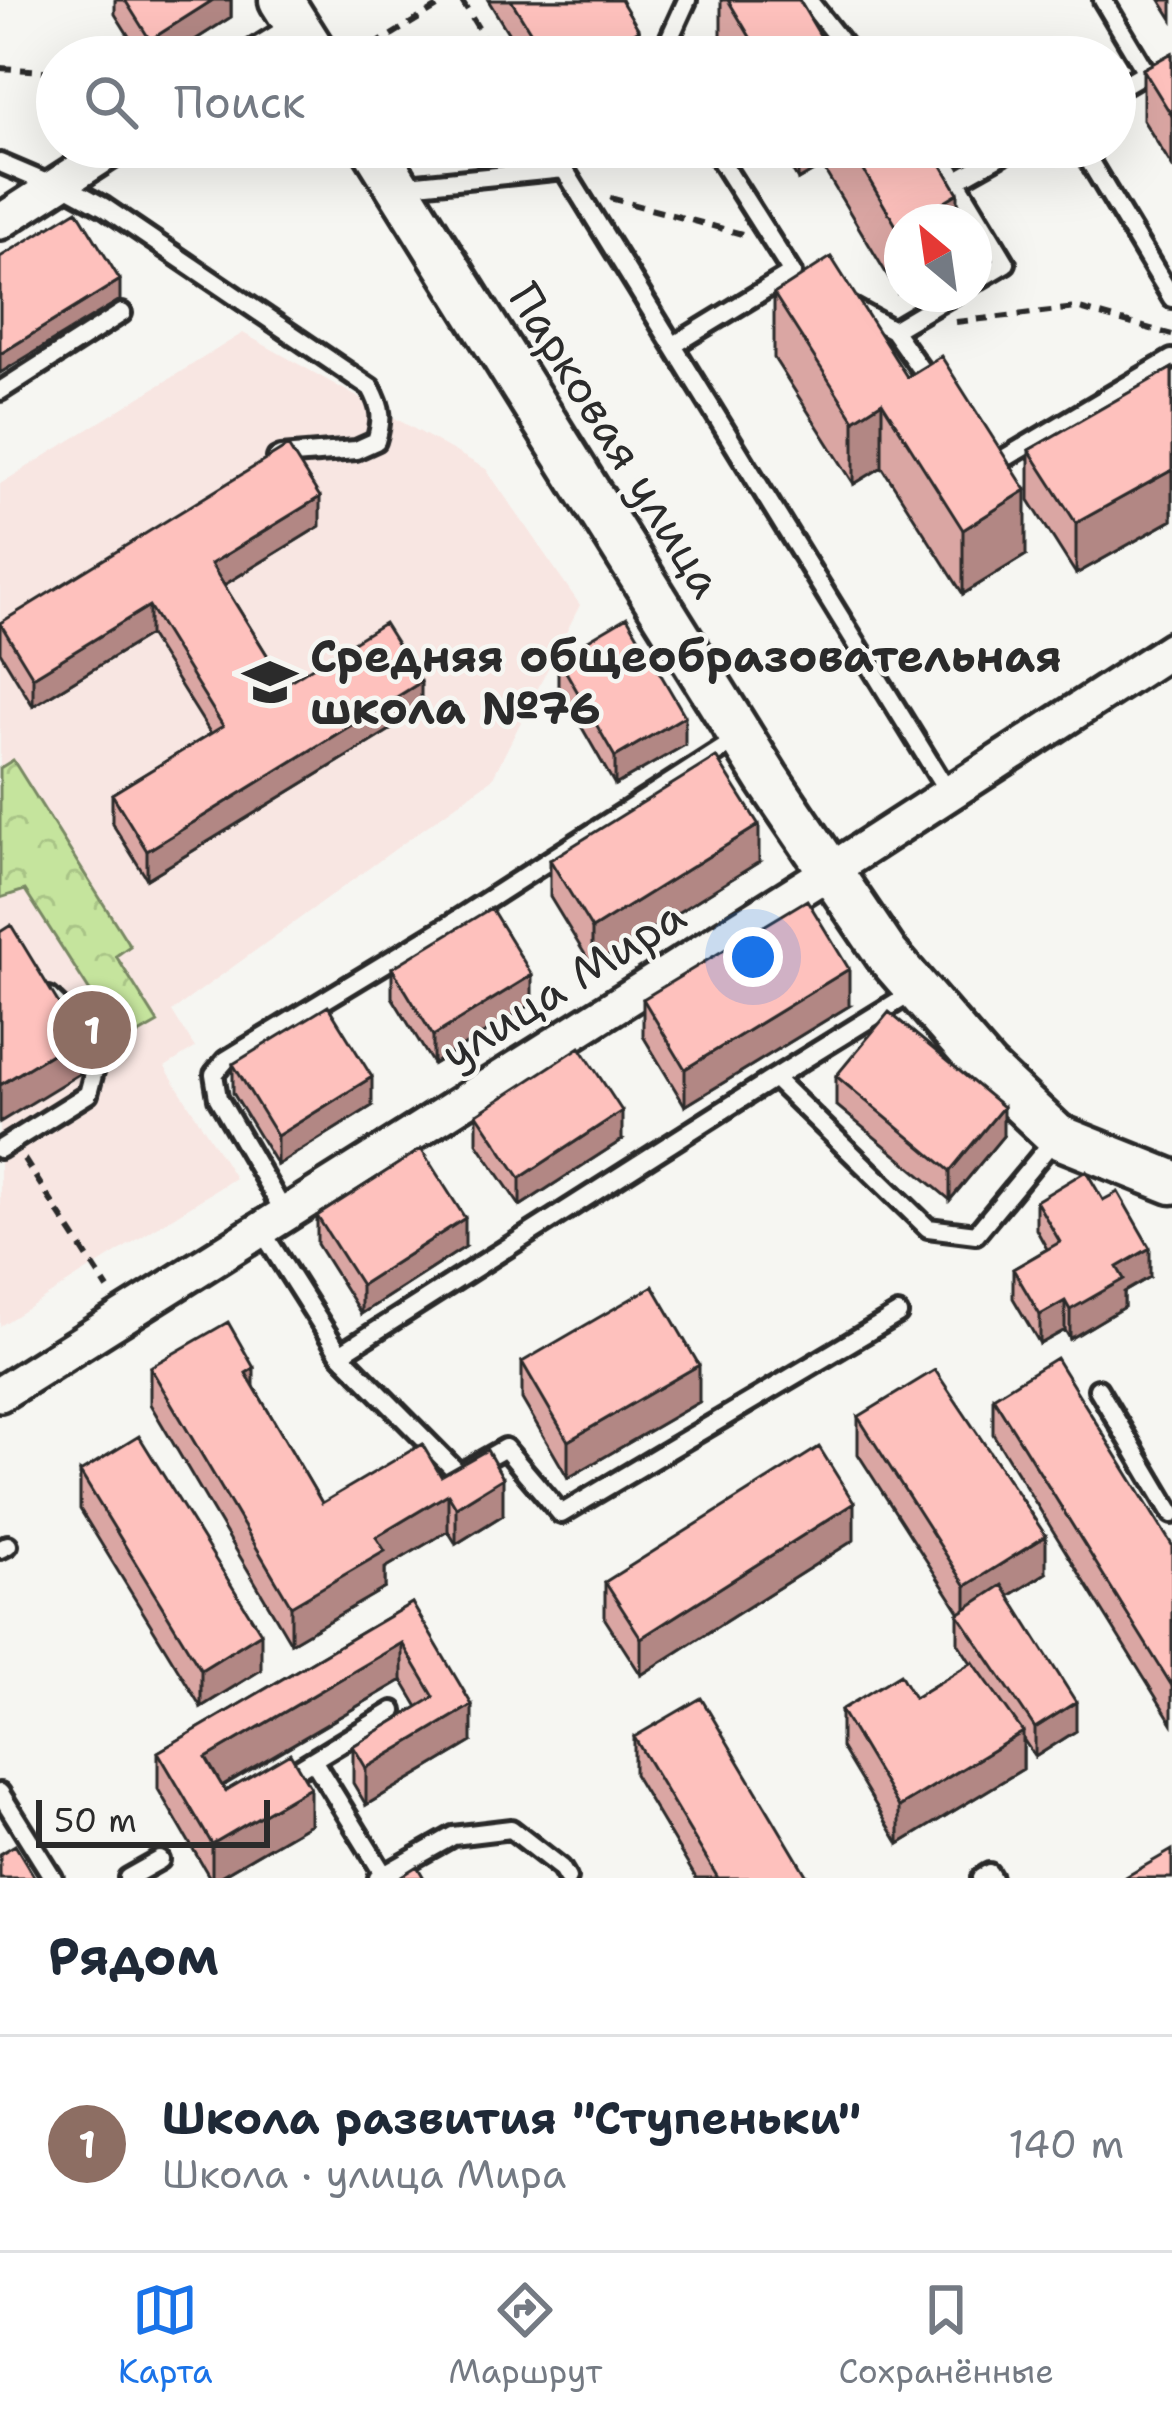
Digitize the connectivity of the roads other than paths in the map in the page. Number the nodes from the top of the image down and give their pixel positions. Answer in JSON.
{"nodes":[{"id":1,"x":687,"y":0,"type":"edge"},
{"id":2,"x":808,"y":0,"type":"edge"},
{"id":3,"x":1103,"y":0,"type":"edge"},
{"id":4,"x":671,"y":36,"type":"edge"},
{"id":5,"x":836,"y":36,"type":"edge"},
{"id":6,"x":1124,"y":36,"type":"edge"},
{"id":7,"x":1136,"y":55,"type":"edge"},
{"id":8,"x":1136,"y":78,"type":"edge"},
{"id":9,"x":0,"y":163,"type":"edge"},
{"id":10,"x":83,"y":168,"type":"edge"},
{"id":11,"x":386,"y":168,"type":"edge"},
{"id":12,"x":725,"y":168,"type":"edge"},
{"id":13,"x":949,"y":168,"type":"edge"},
{"id":14,"x":980,"y":168,"type":"edge"},
{"id":15,"x":1094,"y":168,"type":"edge"},
{"id":16,"x":957,"y":181,"type":"junction"},
{"id":17,"x":57,"y":185,"type":"junction"},
{"id":18,"x":398,"y":187,"type":"junction"},
{"id":19,"x":971,"y":204,"type":"edge"},
{"id":20,"x":0,"y":222,"type":"edge"},
{"id":21,"x":992,"y":240,"type":"edge"},
{"id":22,"x":992,"y":271,"type":"edge"},
{"id":23,"x":792,"y":273,"type":"junction"},
{"id":24,"x":812,"y":285,"type":"edge"},
{"id":25,"x":832,"y":296,"type":"edge"},
{"id":26,"x":1172,"y":298,"type":"edge"},
{"id":27,"x":923,"y":312,"type":"edge"},
{"id":28,"x":122,"y":313,"type":"dead end"},
{"id":29,"x":892,"y":330,"type":"junction"},
{"id":30,"x":674,"y":345,"type":"junction"},
{"id":31,"x":1172,"y":359,"type":"edge"},
{"id":32,"x":0,"y":391,"type":"edge"},
{"id":33,"x":941,"y":398,"type":"edge"},
{"id":34,"x":978,"y":450,"type":"edge"},
{"id":35,"x":261,"y":468,"type":"edge"},
{"id":36,"x":1172,"y":649,"type":"edge"},
{"id":37,"x":741,"y":736,"type":"junction"},
{"id":38,"x":947,"y":792,"type":"junction"},
{"id":39,"x":828,"y":872,"type":"junction"},
{"id":40,"x":40,"y":983,"type":"edge"},
{"id":41,"x":916,"y":990,"type":"junction"},
{"id":42,"x":774,"y":1078,"type":"junction"},
{"id":43,"x":1057,"y":1136,"type":"junction"},
{"id":44,"x":6,"y":1145,"type":"edge"},
{"id":45,"x":1172,"y":1182,"type":"edge"},
{"id":46,"x":272,"y":1220,"type":"junction"},
{"id":47,"x":898,"y":1314,"type":"dead end"},
{"id":48,"x":340,"y":1354,"type":"junction"},
{"id":49,"x":1098,"y":1389,"type":"dead end"},
{"id":50,"x":0,"y":1394,"type":"edge"},
{"id":51,"x":1172,"y":1514,"type":"edge"},
{"id":52,"x":393,"y":1711,"type":"dead end"},
{"id":53,"x":313,"y":1760,"type":"junction"},
{"id":54,"x":259,"y":1792,"type":"edge"},
{"id":55,"x":0,"y":1793,"type":"edge"},
{"id":56,"x":160,"y":1860,"type":"dead end"},
{"id":57,"x":381,"y":1876,"type":"edge"},
{"id":58,"x":53,"y":1878,"type":"edge"},
{"id":59,"x":128,"y":1878,"type":"edge"},
{"id":60,"x":567,"y":1878,"type":"edge"},
{"id":61,"x":981,"y":1878,"type":"edge"},
{"id":62,"x":992,"y":1878,"type":"edge"}],
"edges":[{"from":1,"to":4,"type":"lane"},
{"from":2,"to":5,"type":"lane"},
{"from":3,"to":6,"type":"lane"},
{"from":7,"to":8,"type":"lane"},
{"from":9,"to":17,"type":"lane"},
{"from":10,"to":17,"type":"street"},
{"from":11,"to":18,"type":"street","name":"Парковая улица"},
{"from":12,"to":23,"type":"lane"},
{"from":13,"to":16,"type":"lane"},
{"from":14,"to":16,"type":"lane"},
{"from":15,"to":26,"type":"lane"},
{"from":16,"to":19,"type":"lane"},
{"from":17,"to":20,"type":"street"},
{"from":17,"to":35,"type":"lane"},
{"from":18,"to":30,"type":"lane"},
{"from":18,"to":37,"type":"street","name":"Парковая улица"},
{"from":21,"to":22,"type":"lane"},
{"from":23,"to":24,"type":"lane"},
{"from":23,"to":30,"type":"lane"},
{"from":25,"to":29,"type":"lane"},
{"from":27,"to":29,"type":"lane"},
{"from":28,"to":32,"type":"lane"},
{"from":29,"to":33,"type":"lane"},
{"from":30,"to":38,"type":"lane"},
{"from":31,"to":34,"type":"lane"},
{"from":36,"to":38,"type":"street","name":"улица Мира"},
{"from":37,"to":39,"type":"street","name":"Парковая улица"},
{"from":37,"to":46,"type":"lane"},
{"from":38,"to":39,"type":"street","name":"улица Мира"},
{"from":39,"to":41,"type":"street","name":"Парковая улица"},
{"from":39,"to":46,"type":"street","name":"улица Мира"},
{"from":40,"to":44,"type":"lane"},
{"from":41,"to":42,"type":"lane"},
{"from":41,"to":43,"type":"street","name":"Парковая улица"},
{"from":42,"to":43,"type":"lane"},
{"from":42,"to":48,"type":"lane"},
{"from":43,"to":45,"type":"street","name":"Парковая улица"},
{"from":46,"to":48,"type":"lane"},
{"from":46,"to":50,"type":"street","name":"улица Мира"},
{"from":47,"to":48,"type":"lane"},
{"from":49,"to":51,"type":"lane"},
{"from":52,"to":53,"type":"lane"},
{"from":53,"to":54,"type":"lane"},
{"from":53,"to":57,"type":"lane"},
{"from":55,"to":58,"type":"lane"},
{"from":56,"to":59,"type":"lane"},
{"from":57,"to":60,"type":"lane"},
{"from":61,"to":62,"type":"lane"}]}
